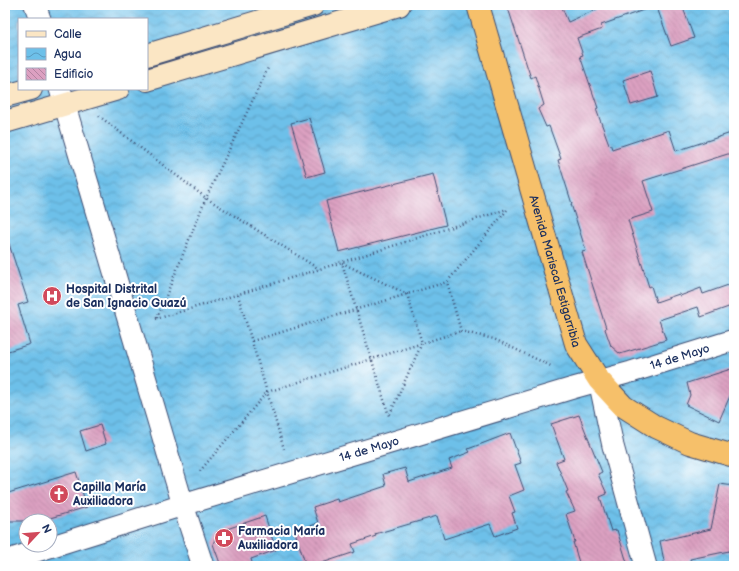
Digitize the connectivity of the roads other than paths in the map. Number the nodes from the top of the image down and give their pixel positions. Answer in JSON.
{"nodes":[{"id":1,"x":35,"y":5,"type":"edge"},
{"id":2,"x":313,"y":5,"type":"edge"},
{"id":3,"x":399,"y":5,"type":"edge"},
{"id":4,"x":478,"y":5,"type":"edge"},
{"id":5,"x":40,"y":18,"type":"edge"},
{"id":6,"x":148,"y":55,"type":"edge"},
{"id":7,"x":148,"y":80,"type":"edge"},
{"id":8,"x":27,"y":90,"type":"edge"},
{"id":9,"x":111,"y":90,"type":"edge"},
{"id":10,"x":5,"y":96,"type":"edge"},
{"id":11,"x":63,"y":97,"type":"edge"},
{"id":12,"x":5,"y":122,"type":"edge"},
{"id":13,"x":734,"y":340,"type":"edge"},
{"id":14,"x":599,"y":380,"type":"junction"},
{"id":15,"x":734,"y":456,"type":"edge"},
{"id":16,"x":183,"y":505,"type":"junction"},
{"id":17,"x":5,"y":561,"type":"edge"},
{"id":18,"x":203,"y":566,"type":"edge"},
{"id":19,"x":646,"y":566,"type":"edge"}],
"edges":[{"from":1,"to":5,"type":"street"},
{"from":2,"to":6,"type":"street"},
{"from":3,"to":7,"type":"street"},
{"from":4,"to":14,"type":"highway","name":"Avenida Mariscal Estigarribia"},
{"from":8,"to":10,"type":"street"},
{"from":9,"to":11,"type":"street"},
{"from":11,"to":12,"type":"street"},
{"from":11,"to":16,"type":"street"},
{"from":13,"to":14,"type":"street","name":"14 de Mayo"},
{"from":14,"to":15,"type":"highway","name":"Avenida Mariscal Estigarribia"},
{"from":14,"to":16,"type":"street","name":"14 de Mayo"},
{"from":14,"to":19,"type":"street"},
{"from":16,"to":17,"type":"street","name":"14 de Mayo"},
{"from":16,"to":18,"type":"street"}]}
